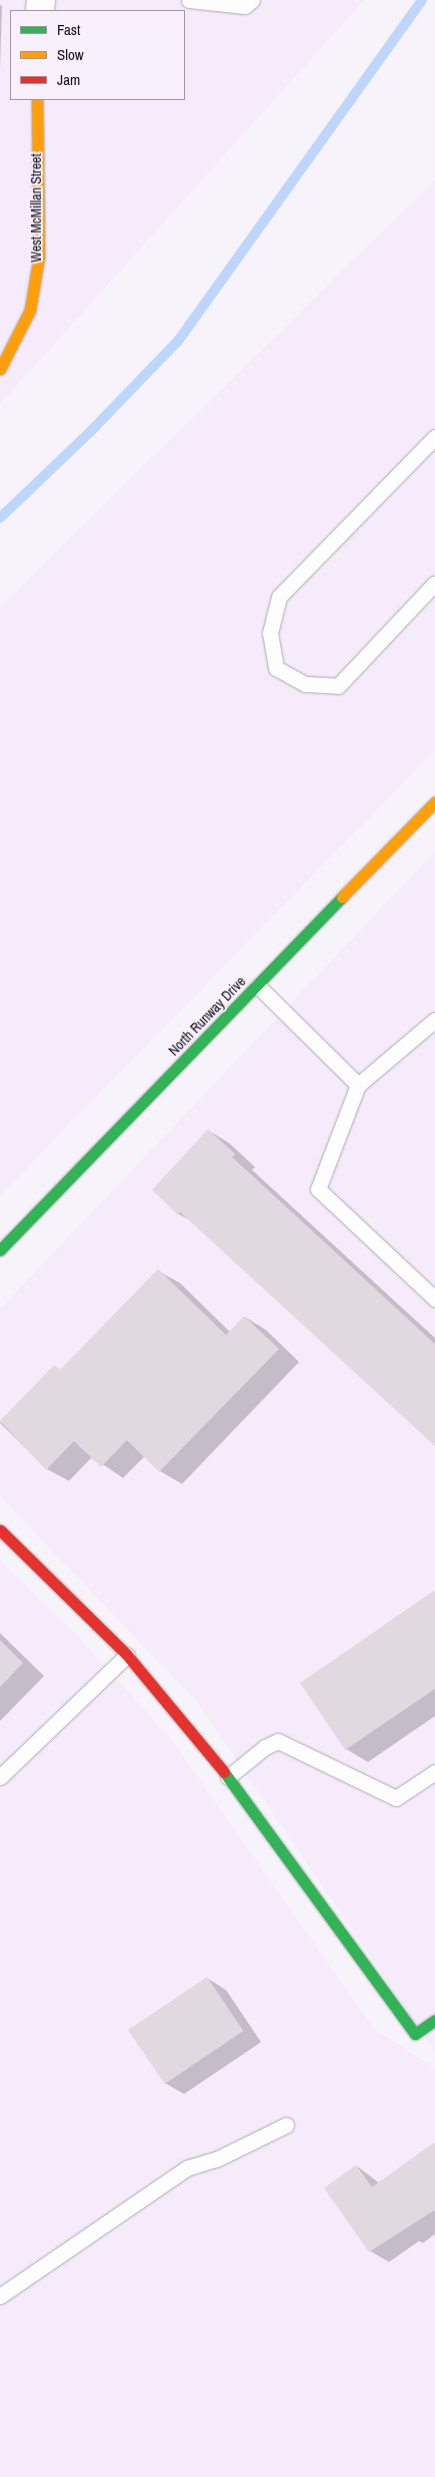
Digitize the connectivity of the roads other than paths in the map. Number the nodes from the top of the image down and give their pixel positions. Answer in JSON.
{"nodes":[{"id":1,"x":189,"y":0,"type":"edge"},
{"id":2,"x":252,"y":0,"type":"edge"},
{"id":3,"x":37,"y":100,"type":"edge"},
{"id":4,"x":0,"y":369,"type":"edge"},
{"id":5,"x":435,"y":437,"type":"edge"},
{"id":6,"x":435,"y":583,"type":"edge"},
{"id":7,"x":435,"y":802,"type":"edge"},
{"id":8,"x":258,"y":986,"type":"junction"},
{"id":9,"x":435,"y":1020,"type":"edge"},
{"id":10,"x":358,"y":1085,"type":"junction"},
{"id":11,"x":0,"y":1250,"type":"edge"},
{"id":12,"x":435,"y":1299,"type":"edge"},
{"id":13,"x":0,"y":1530,"type":"edge"},
{"id":14,"x":127,"y":1655,"type":"junction"},
{"id":15,"x":435,"y":1772,"type":"edge"},
{"id":16,"x":0,"y":1777,"type":"edge"},
{"id":17,"x":228,"y":1778,"type":"junction"},
{"id":18,"x":435,"y":2020,"type":"edge"},
{"id":19,"x":286,"y":2125,"type":"dead end"},
{"id":20,"x":0,"y":2296,"type":"edge"}],
"edges":[{"from":1,"to":2,"type":"lane"},
{"from":3,"to":4,"type":"street","name":"West McMillan Street"},
{"from":5,"to":6,"type":"lane"},
{"from":7,"to":8,"type":"street","name":"North Runway Drive"},
{"from":8,"to":10,"type":"lane"},
{"from":8,"to":11,"type":"street","name":"North Runway Drive"},
{"from":9,"to":10,"type":"lane"},
{"from":10,"to":12,"type":"lane"},
{"from":13,"to":14,"type":"street"},
{"from":14,"to":16,"type":"lane"},
{"from":14,"to":17,"type":"street"},
{"from":15,"to":17,"type":"lane"},
{"from":17,"to":18,"type":"street"},
{"from":19,"to":20,"type":"lane"}]}
